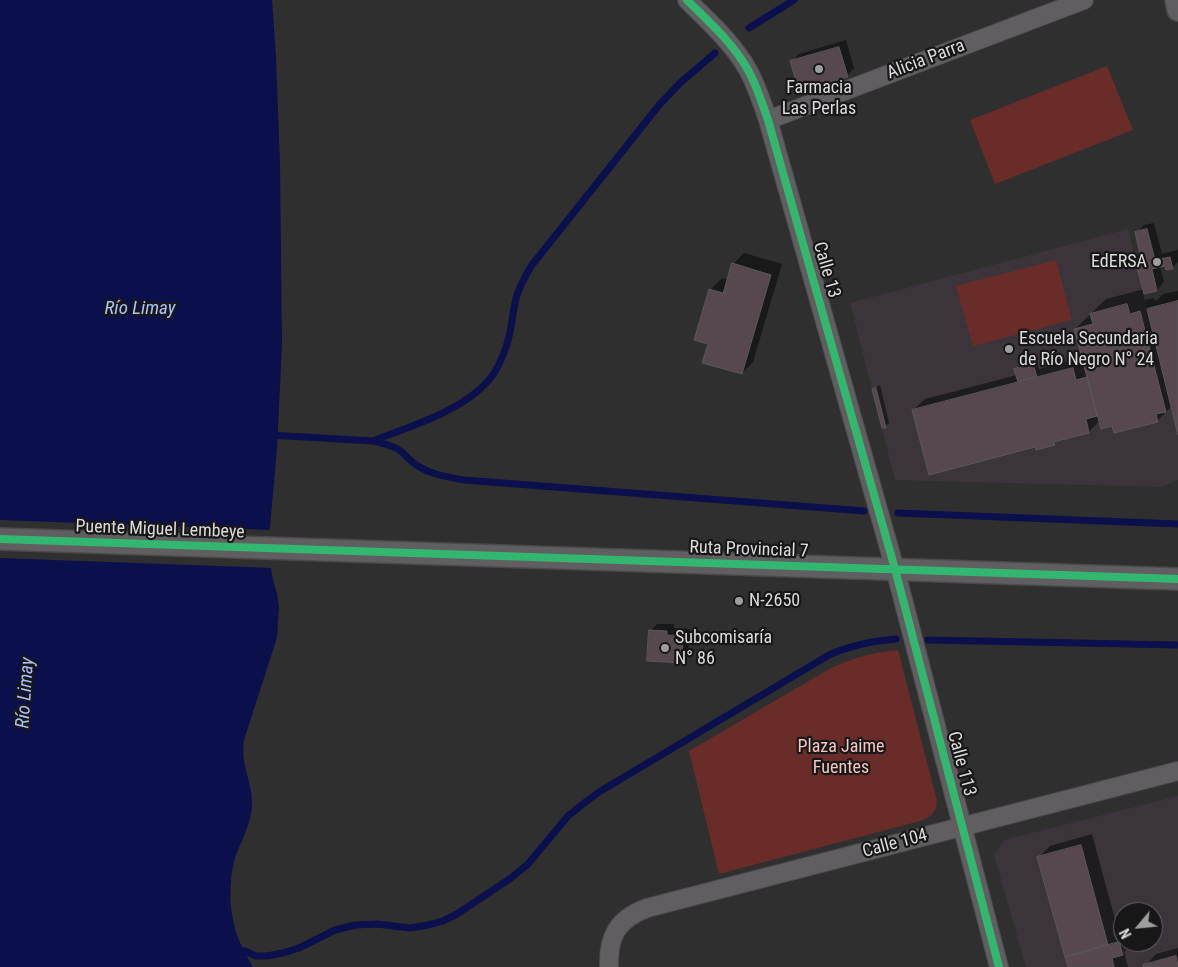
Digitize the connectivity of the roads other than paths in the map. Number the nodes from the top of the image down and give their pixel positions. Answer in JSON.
{"nodes":[{"id":1,"x":687,"y":0,"type":"edge"},
{"id":2,"x":1084,"y":0,"type":"edge"},
{"id":3,"x":1176,"y":0,"type":"edge"},
{"id":4,"x":1178,"y":10,"type":"edge"},
{"id":5,"x":768,"y":120,"type":"junction"},
{"id":6,"x":0,"y":539,"type":"edge"},
{"id":7,"x":318,"y":550,"type":"joint"},
{"id":8,"x":894,"y":569,"type":"junction"},
{"id":9,"x":1178,"y":579,"type":"edge"},
{"id":10,"x":1178,"y":771,"type":"edge"},
{"id":11,"x":962,"y":827,"type":"junction"},
{"id":12,"x":609,"y":967,"type":"edge"},
{"id":13,"x":999,"y":967,"type":"edge"}],
"edges":[{"from":1,"to":5,"type":"street","name":"Calle 13"},
{"from":2,"to":5,"type":"street","name":"Alicia Parra"},
{"from":3,"to":4,"type":"street"},
{"from":5,"to":8,"type":"street","name":"Calle 13"},
{"from":6,"to":7,"type":"street","name":"Puente Miguel Lembeye"},
{"from":7,"to":8,"type":"street","name":"Ruta Provincial 7"},
{"from":8,"to":9,"type":"street","name":"Ruta Provincial 7"},
{"from":8,"to":11,"type":"street","name":"Calle 113"},
{"from":10,"to":11,"type":"street","name":"Calle 104"},
{"from":11,"to":12,"type":"street","name":"Calle 104"},
{"from":11,"to":13,"type":"street","name":"Calle 113"}]}
